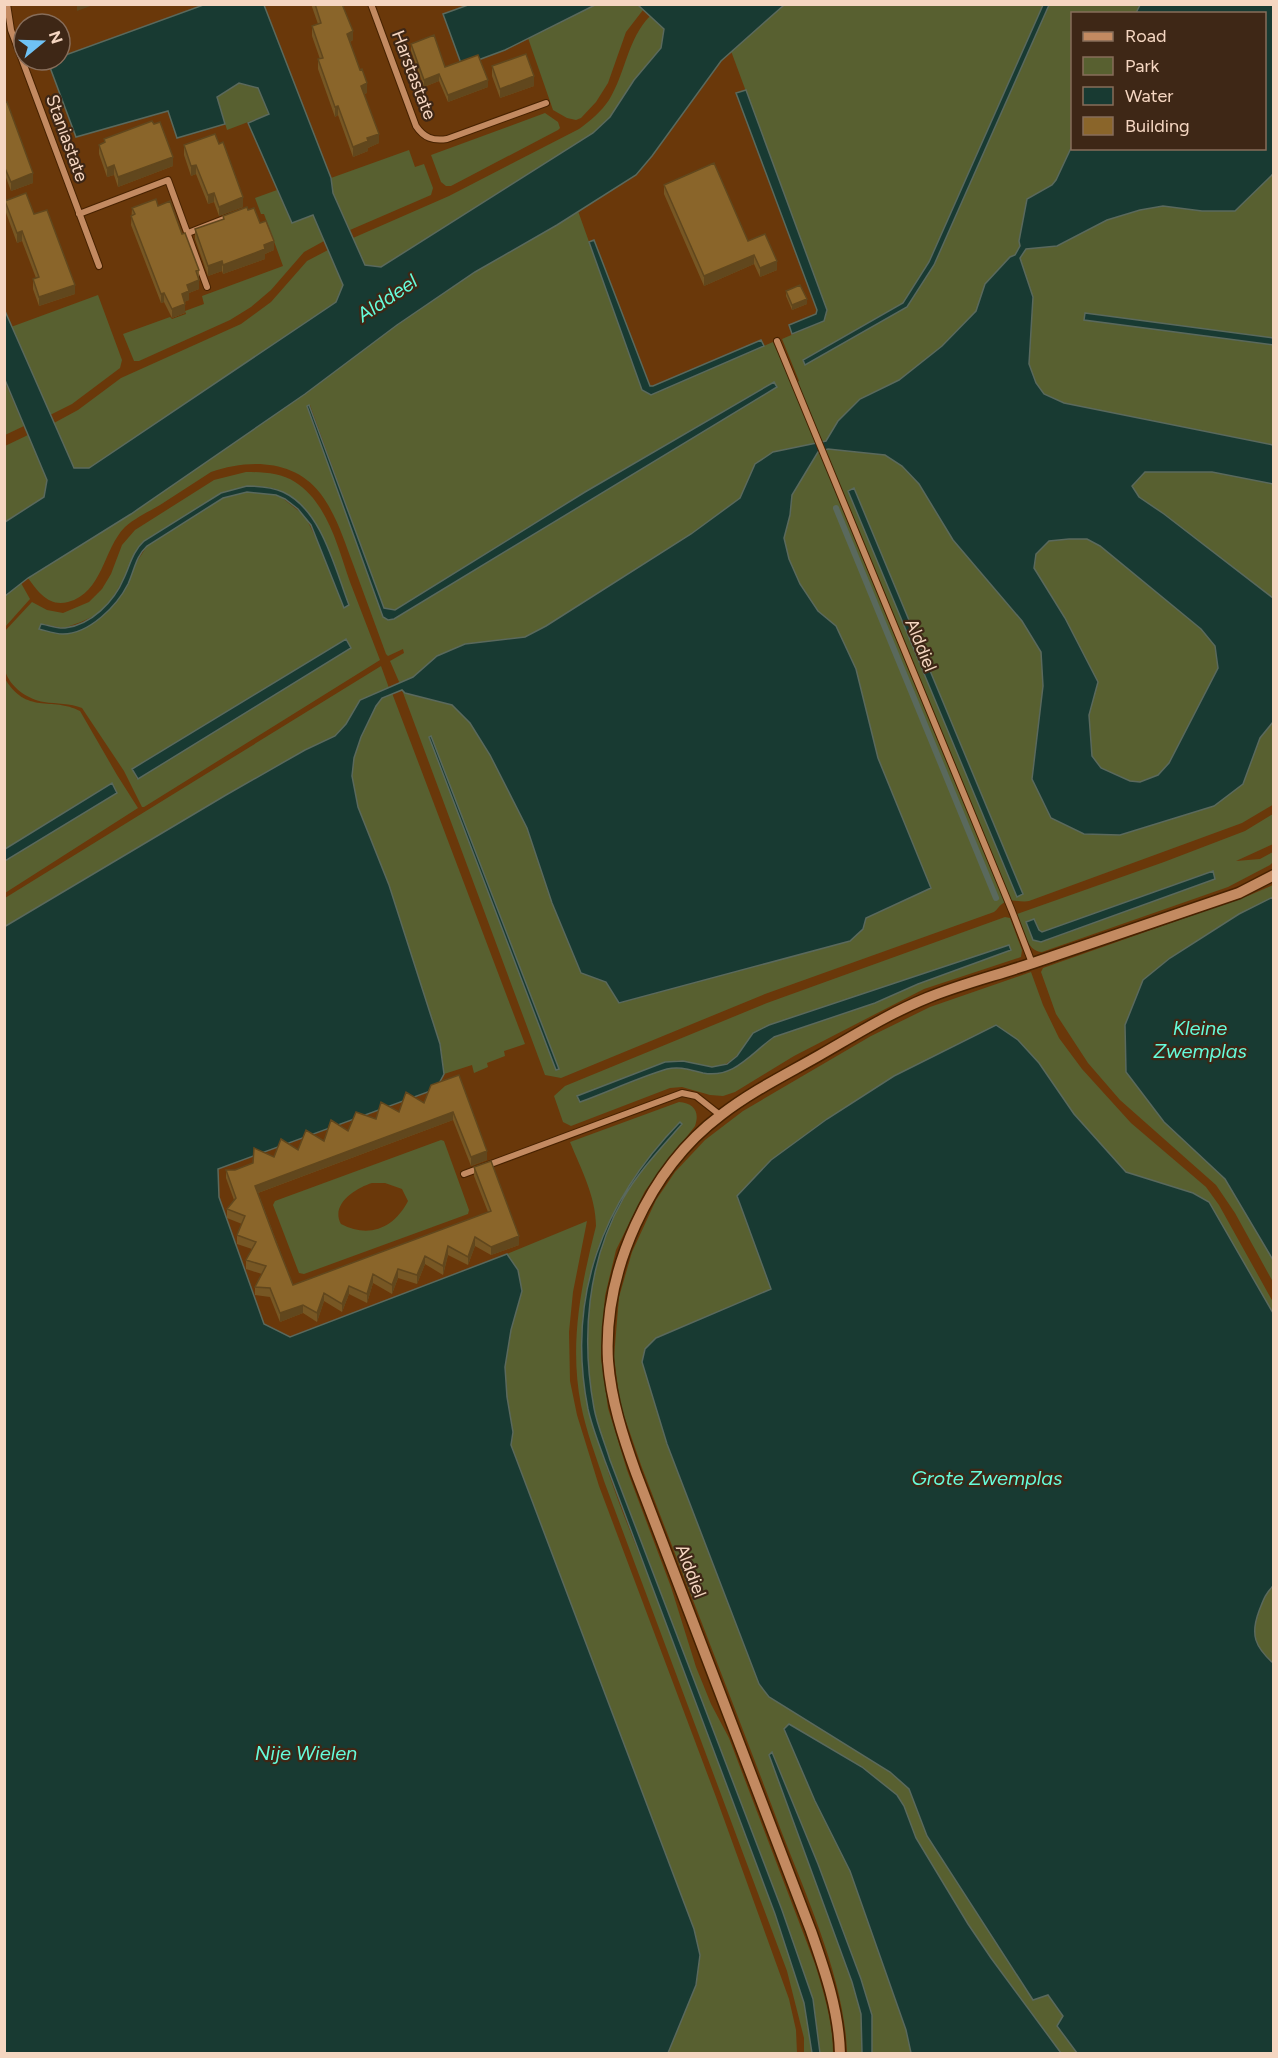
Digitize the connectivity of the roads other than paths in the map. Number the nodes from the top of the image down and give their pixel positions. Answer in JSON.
{"nodes":[{"id":1,"x":7,"y":4,"type":"edge"},
{"id":2,"x":371,"y":4,"type":"edge"},
{"id":3,"x":546,"y":103,"type":"dead end"},
{"id":4,"x":241,"y":213,"type":"edge"},
{"id":5,"x":79,"y":214,"type":"junction"},
{"id":6,"x":188,"y":232,"type":"junction"},
{"id":7,"x":99,"y":266,"type":"dead end"},
{"id":8,"x":207,"y":287,"type":"dead end"},
{"id":9,"x":777,"y":341,"type":"dead end"},
{"id":10,"x":1274,"y":875,"type":"edge"},
{"id":11,"x":1032,"y":963,"type":"junction"},
{"id":12,"x":720,"y":1115,"type":"junction"},
{"id":13,"x":464,"y":1174,"type":"dead end"},
{"id":14,"x":840,"y":2054,"type":"edge"}],
"edges":[{"from":1,"to":5,"type":"street","name":"Staniastate"},
{"from":2,"to":3,"type":"street","name":"Harstastate"},
{"from":4,"to":6,"type":"street"},
{"from":5,"to":6,"type":"street"},
{"from":5,"to":7,"type":"street","name":"Staniastate"},
{"from":6,"to":8,"type":"street"},
{"from":9,"to":11,"type":"street","name":"Alddiel"},
{"from":10,"to":11,"type":"street","name":"Alddiel"},
{"from":11,"to":12,"type":"street","name":"Alddiel"},
{"from":12,"to":13,"type":"street"},
{"from":12,"to":14,"type":"street","name":"Alddiel"}]}
